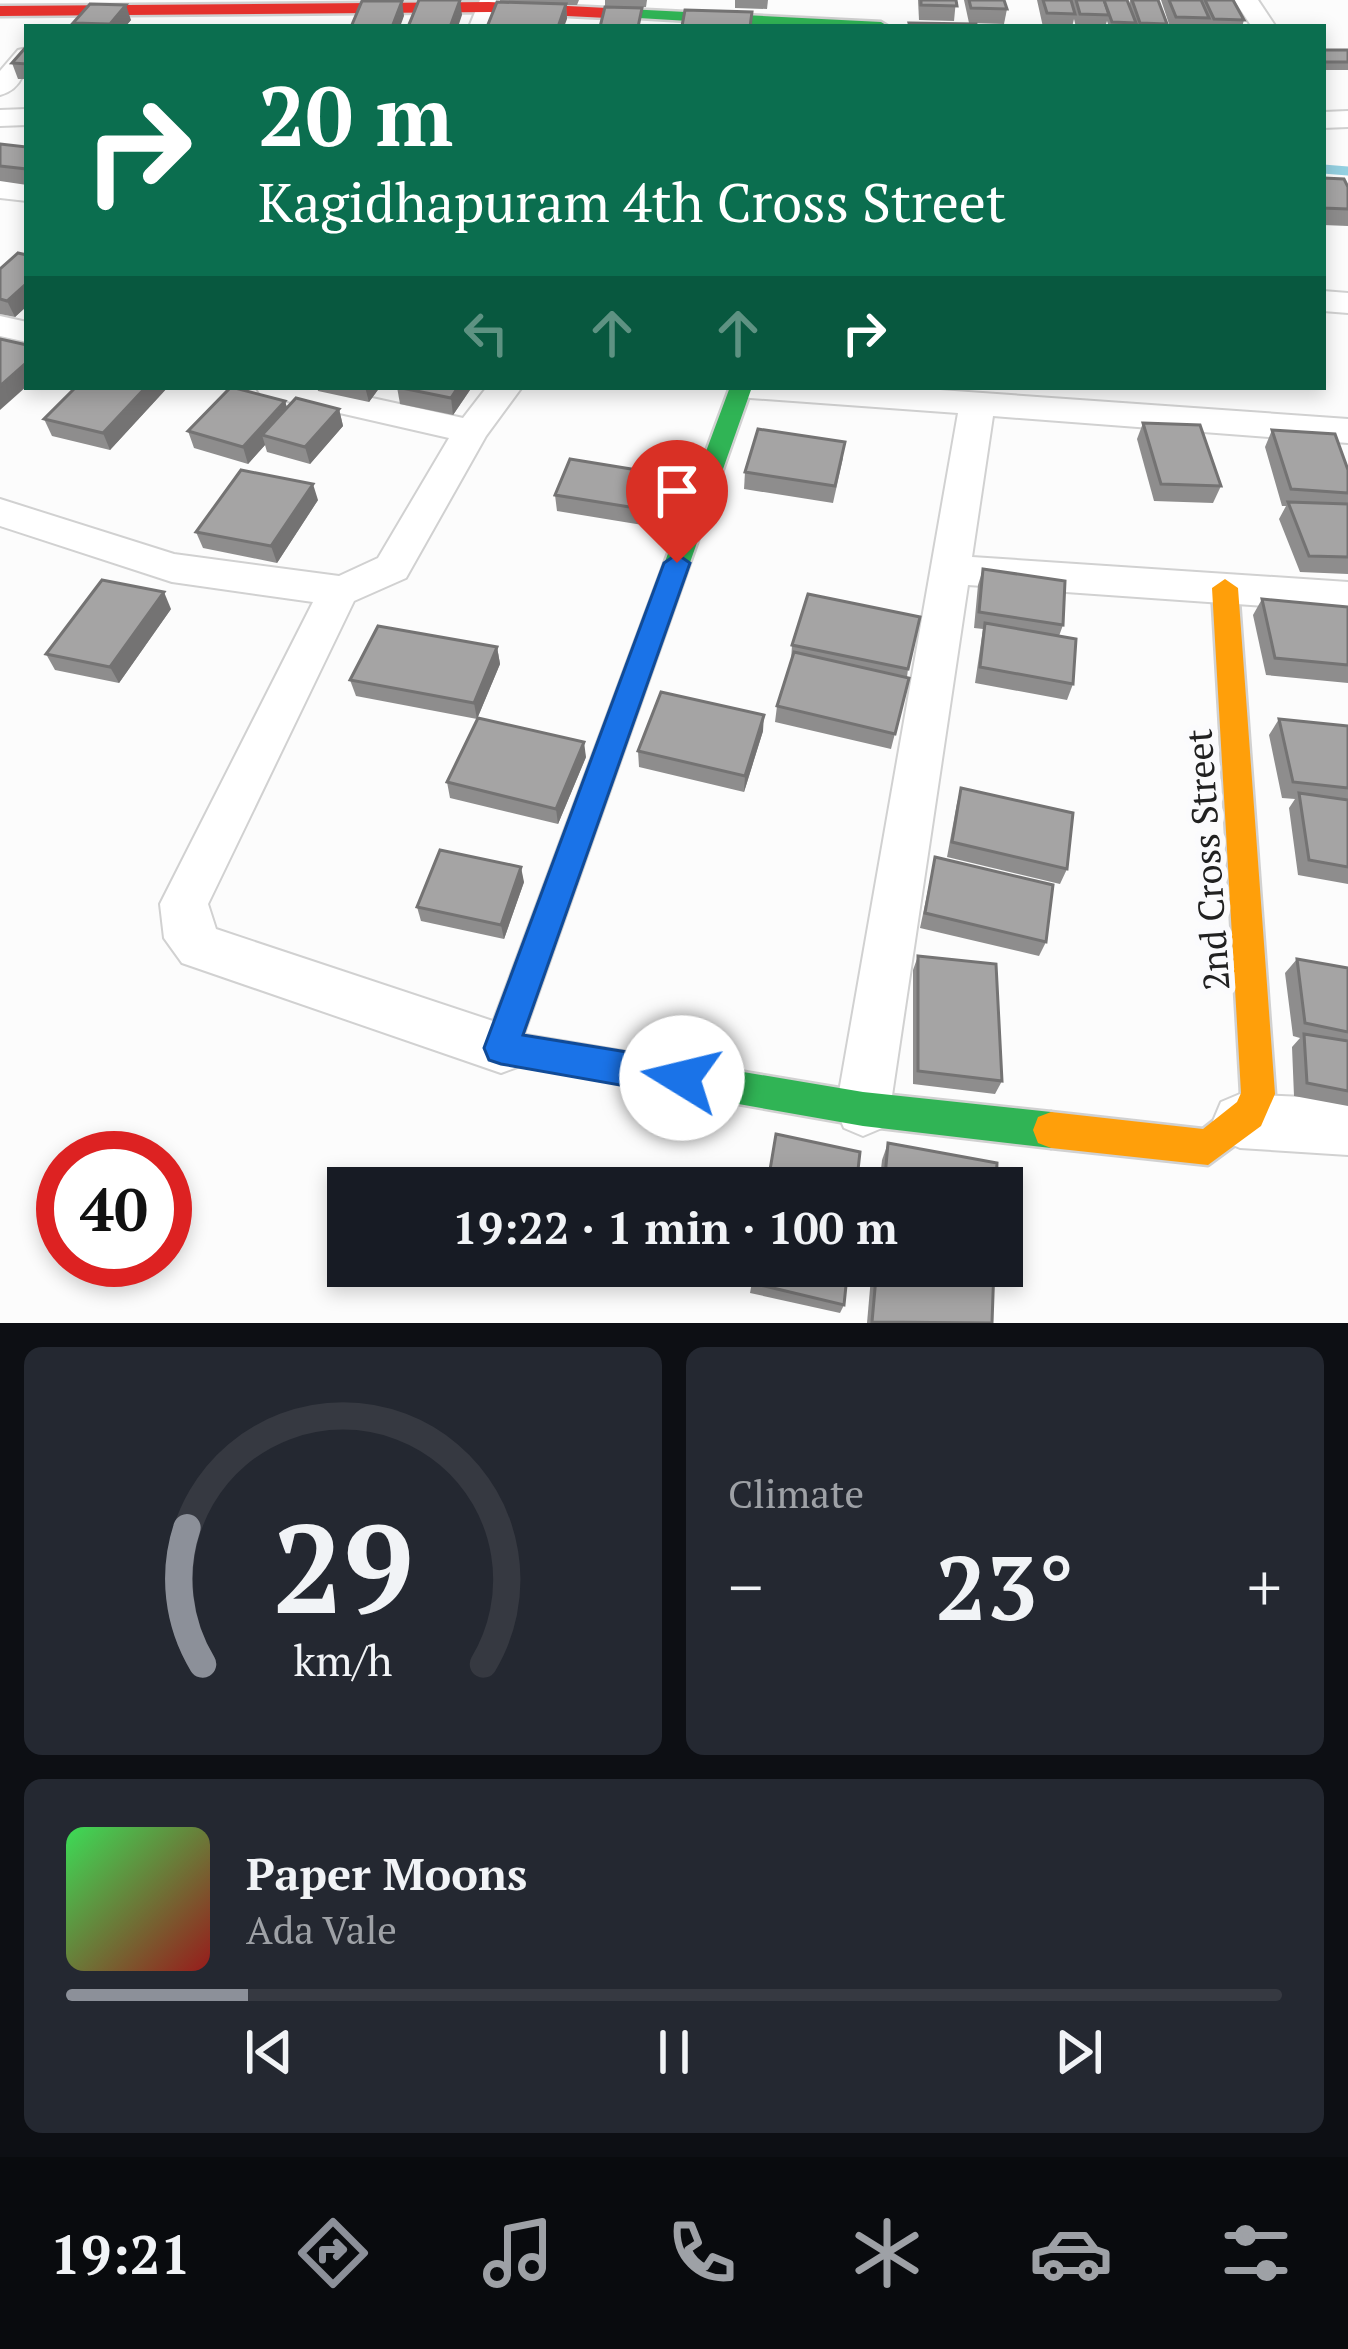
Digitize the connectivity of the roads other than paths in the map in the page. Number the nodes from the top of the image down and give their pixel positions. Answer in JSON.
{"nodes":[{"id":1,"x":0,"y":11,"type":"edge"},
{"id":2,"x":488,"y":11,"type":"edge"},
{"id":3,"x":225,"y":18,"type":"edge"},
{"id":4,"x":57,"y":19,"type":"edge"},
{"id":5,"x":807,"y":24,"type":"edge"},
{"id":6,"x":24,"y":59,"type":"edge"},
{"id":7,"x":0,"y":87,"type":"edge"},
{"id":8,"x":286,"y":390,"type":"edge"},
{"id":9,"x":503,"y":390,"type":"edge"},
{"id":10,"x":745,"y":390,"type":"edge"},
{"id":11,"x":784,"y":390,"type":"edge"},
{"id":12,"x":976,"y":405,"type":"junction"},
{"id":13,"x":471,"y":431,"type":"junction"},
{"id":14,"x":1348,"y":431,"type":"edge"},
{"id":15,"x":0,"y":512,"type":"edge"},
{"id":16,"x":950,"y":570,"type":"junction"},
{"id":17,"x":1226,"y":588,"type":"junction"},
{"id":18,"x":339,"y":591,"type":"junction"},
{"id":19,"x":1348,"y":597,"type":"edge"},
{"id":20,"x":501,"y":1048,"type":"junction"},
{"id":21,"x":863,"y":1109,"type":"junction"},
{"id":22,"x":1240,"y":1121,"type":"junction"},
{"id":23,"x":1348,"y":1127,"type":"edge"}],
"edges":[{"from":1,"to":4,"type":"street"},
{"from":2,"to":3,"type":"street"},
{"from":2,"to":5,"type":"street"},
{"from":3,"to":4,"type":"street"},
{"from":6,"to":7,"type":"street"},
{"from":8,"to":13,"type":"street"},
{"from":9,"to":13,"type":"street"},
{"from":10,"to":20,"type":"street"},
{"from":11,"to":12,"type":"street"},
{"from":12,"to":14,"type":"street"},
{"from":12,"to":16,"type":"street"},
{"from":13,"to":18,"type":"street"},
{"from":15,"to":18,"type":"street"},
{"from":16,"to":17,"type":"street"},
{"from":16,"to":21,"type":"street"},
{"from":17,"to":19,"type":"street"},
{"from":17,"to":22,"type":"street","name":"2nd Cross Street"},
{"from":18,"to":20,"type":"street"},
{"from":20,"to":21,"type":"street"},
{"from":21,"to":22,"type":"street"},
{"from":22,"to":23,"type":"street"}]}
